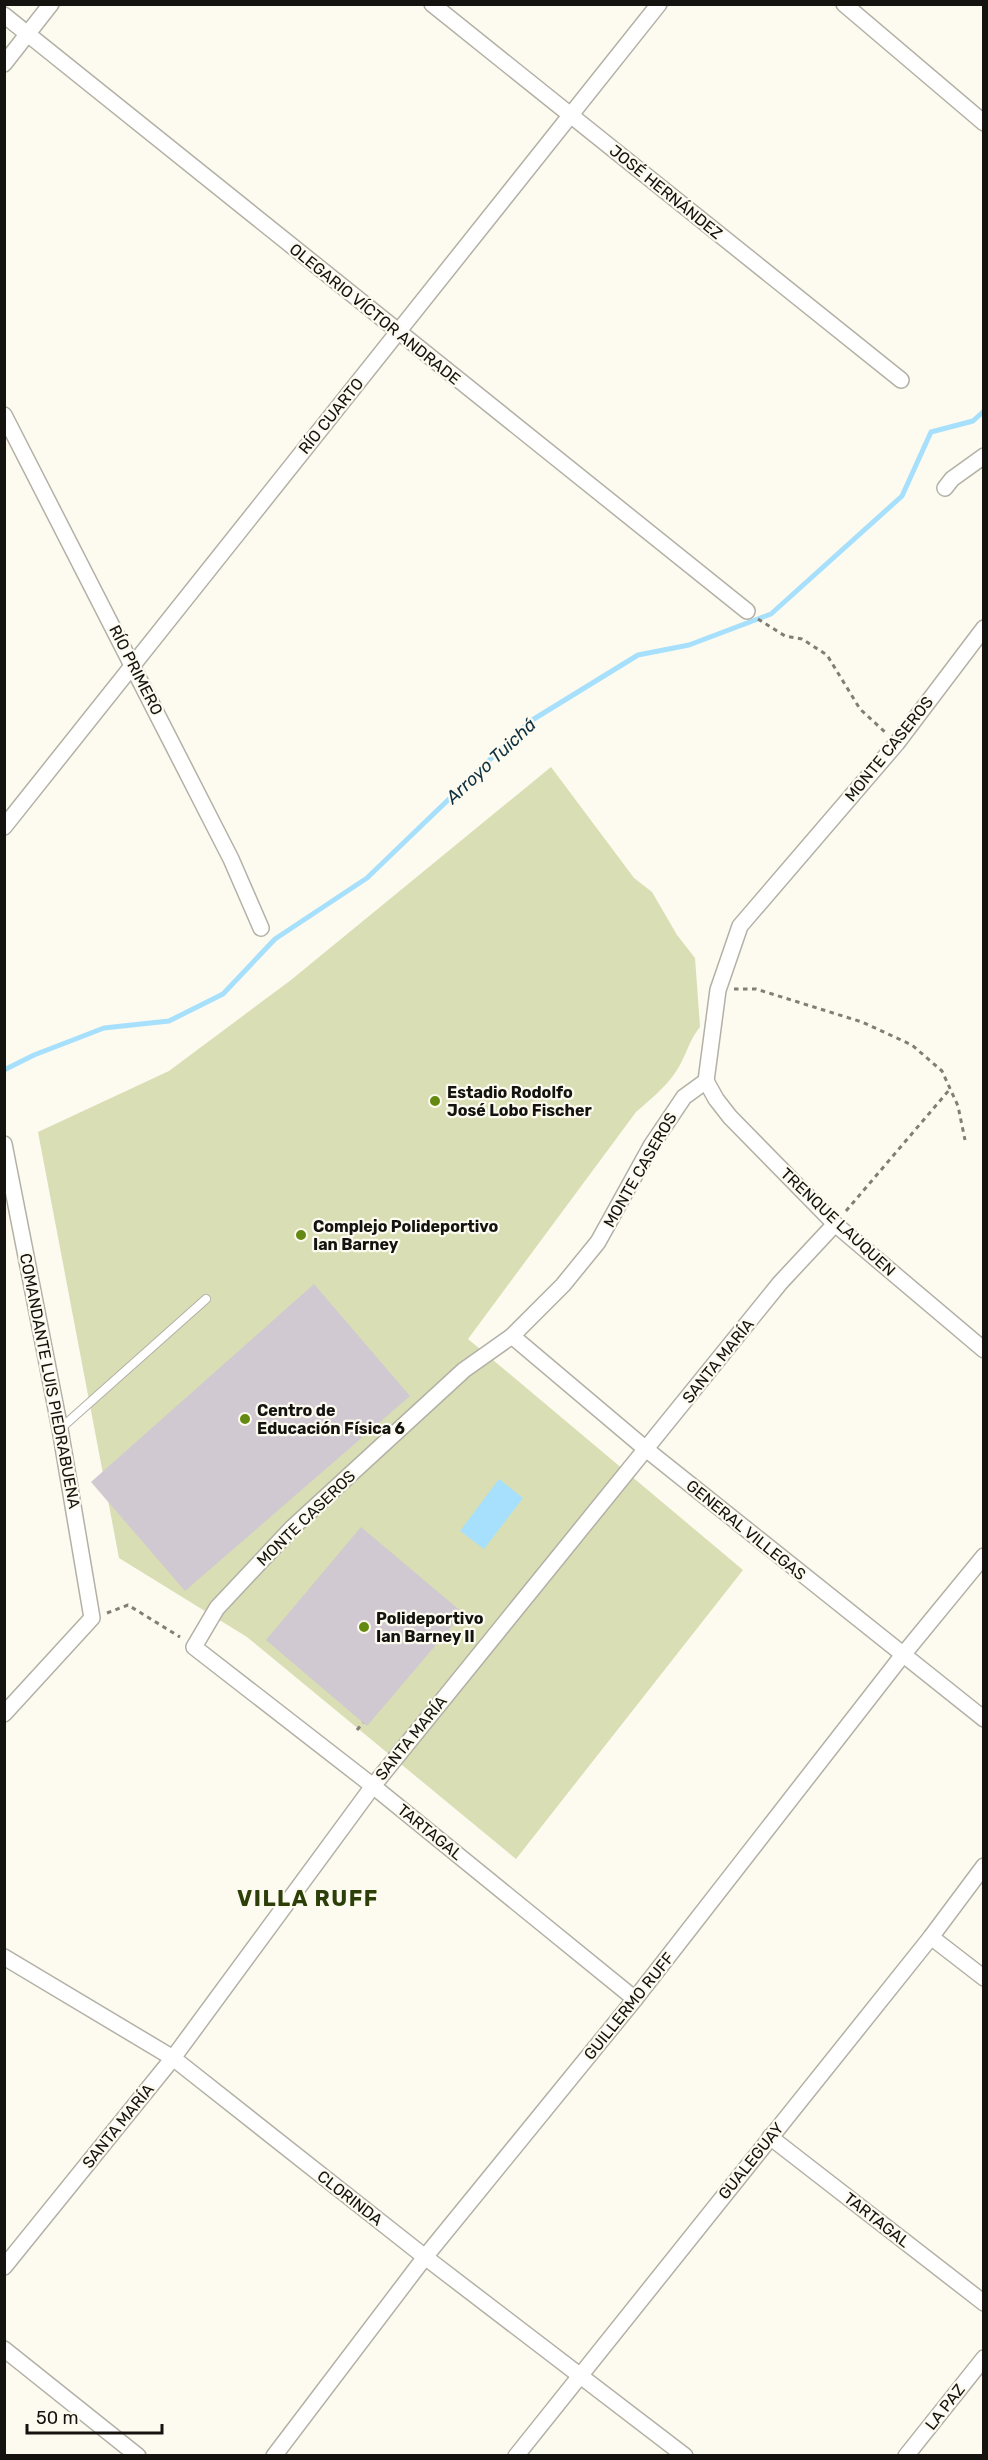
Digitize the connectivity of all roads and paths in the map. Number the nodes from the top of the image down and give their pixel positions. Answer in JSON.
{"nodes":[{"id":1,"x":51,"y":4,"type":"edge"},
{"id":2,"x":432,"y":4,"type":"edge"},
{"id":3,"x":658,"y":4,"type":"edge"},
{"id":4,"x":844,"y":4,"type":"edge"},
{"id":5,"x":4,"y":15,"type":"edge"},
{"id":6,"x":28,"y":34,"type":"junction"},
{"id":7,"x":4,"y":64,"type":"edge"},
{"id":8,"x":570,"y":115,"type":"junction"},
{"id":9,"x":984,"y":123,"type":"edge"},
{"id":10,"x":398,"y":332,"type":"junction"},
{"id":11,"x":901,"y":380,"type":"dead end"},
{"id":12,"x":4,"y":415,"type":"edge"},
{"id":13,"x":984,"y":456,"type":"edge"},
{"id":14,"x":945,"y":488,"type":"dead end"},
{"id":15,"x":747,"y":611,"type":"dead end"},
{"id":16,"x":984,"y":628,"type":"edge"},
{"id":17,"x":773,"y":629,"type":"dead end"},
{"id":18,"x":133,"y":665,"type":"junction"},
{"id":19,"x":897,"y":743,"type":"junction"},
{"id":20,"x":4,"y":827,"type":"edge"},
{"id":21,"x":261,"y":928,"type":"dead end"},
{"id":22,"x":718,"y":990,"type":"junction"},
{"id":23,"x":706,"y":1081,"type":"junction"},
{"id":24,"x":950,"y":1089,"type":"junction"},
{"id":25,"x":965,"y":1140,"type":"dead end"},
{"id":26,"x":4,"y":1144,"type":"edge"},
{"id":27,"x":835,"y":1224,"type":"junction"},
{"id":28,"x":207,"y":1299,"type":"dead end"},
{"id":29,"x":512,"y":1336,"type":"junction"},
{"id":30,"x":984,"y":1350,"type":"edge"},
{"id":31,"x":60,"y":1429,"type":"junction"},
{"id":32,"x":647,"y":1450,"type":"junction"},
{"id":33,"x":984,"y":1556,"type":"edge"},
{"id":34,"x":92,"y":1618,"type":"junction"},
{"id":35,"x":194,"y":1647,"type":"junction"},
{"id":36,"x":902,"y":1656,"type":"junction"},
{"id":37,"x":4,"y":1714,"type":"edge"},
{"id":38,"x":984,"y":1719,"type":"edge"},
{"id":39,"x":363,"y":1723,"type":"dead end"},
{"id":40,"x":357,"y":1730,"type":"dead end"},
{"id":41,"x":373,"y":1786,"type":"junction"},
{"id":42,"x":984,"y":1866,"type":"edge"},
{"id":43,"x":931,"y":1937,"type":"junction"},
{"id":44,"x":4,"y":1957,"type":"edge"},
{"id":45,"x":984,"y":1978,"type":"edge"},
{"id":46,"x":635,"y":1999,"type":"junction"},
{"id":47,"x":173,"y":2058,"type":"junction"},
{"id":48,"x":770,"y":2137,"type":"junction"},
{"id":49,"x":425,"y":2257,"type":"junction"},
{"id":50,"x":4,"y":2267,"type":"edge"},
{"id":51,"x":984,"y":2303,"type":"edge"},
{"id":52,"x":4,"y":2349,"type":"edge"},
{"id":53,"x":984,"y":2358,"type":"edge"},
{"id":54,"x":580,"y":2374,"type":"junction"},
{"id":55,"x":138,"y":2456,"type":"edge"},
{"id":56,"x":274,"y":2456,"type":"edge"},
{"id":57,"x":516,"y":2456,"type":"edge"},
{"id":58,"x":685,"y":2456,"type":"edge"},
{"id":59,"x":906,"y":2456,"type":"edge"}],
"edges":[{"from":1,"to":6,"type":"street"},
{"from":2,"to":8,"type":"street","name":"JOSÉ HERNÁNDEZ"},
{"from":3,"to":8,"type":"street","name":"RÍO CUARTO"},
{"from":4,"to":9,"type":"street"},
{"from":5,"to":6,"type":"street","name":"OLEGARIO VÍCTOR ANDRADE"},
{"from":6,"to":7,"type":"street"},
{"from":6,"to":10,"type":"street","name":"OLEGARIO VÍCTOR ANDRADE"},
{"from":8,"to":10,"type":"street","name":"RÍO CUARTO"},
{"from":8,"to":11,"type":"street","name":"JOSÉ HERNÁNDEZ"},
{"from":10,"to":15,"type":"street","name":"OLEGARIO VÍCTOR ANDRADE"},
{"from":10,"to":18,"type":"street","name":"RÍO CUARTO"},
{"from":12,"to":18,"type":"street","name":"RÍO PRIMERO"},
{"from":13,"to":14,"type":"street"},
{"from":16,"to":19,"type":"street","name":"MONTE CASEROS"},
{"from":17,"to":19,"type":"path"},
{"from":18,"to":20,"type":"street","name":"RÍO CUARTO"},
{"from":18,"to":21,"type":"street","name":"RÍO PRIMERO"},
{"from":19,"to":22,"type":"street","name":"MONTE CASEROS"},
{"from":22,"to":23,"type":"street","name":"MONTE CASEROS"},
{"from":22,"to":24,"type":"path"},
{"from":23,"to":27,"type":"street","name":"TRENQUE LAUQUEN"},
{"from":23,"to":29,"type":"street","name":"MONTE CASEROS"},
{"from":24,"to":25,"type":"path"},
{"from":24,"to":27,"type":"path"},
{"from":26,"to":31,"type":"street","name":"COMANDANTE LUIS PIEDRABUENA"},
{"from":27,"to":30,"type":"street","name":"TRENQUE LAUQUEN"},
{"from":27,"to":32,"type":"street","name":"SANTA MARÍA"},
{"from":28,"to":31,"type":"lane"},
{"from":29,"to":32,"type":"street","name":"GENERAL VILLEGAS"},
{"from":29,"to":35,"type":"street","name":"MONTE CASEROS"},
{"from":31,"to":34,"type":"street","name":"COMANDANTE LUIS PIEDRABUENA"},
{"from":32,"to":36,"type":"street","name":"GENERAL VILLEGAS"},
{"from":32,"to":41,"type":"street","name":"SANTA MARÍA"},
{"from":33,"to":36,"type":"street","name":"GUILLERMO RUFF"},
{"from":34,"to":35,"type":"path"},
{"from":34,"to":37,"type":"street"},
{"from":35,"to":41,"type":"street","name":"TARTAGAL"},
{"from":36,"to":38,"type":"street","name":"GENERAL VILLEGAS"},
{"from":36,"to":46,"type":"street","name":"GUILLERMO RUFF"},
{"from":39,"to":40,"type":"path"},
{"from":41,"to":46,"type":"street","name":"TARTAGAL"},
{"from":41,"to":47,"type":"street","name":"SANTA MARÍA"},
{"from":42,"to":43,"type":"street","name":"GUALEGUAY"},
{"from":43,"to":45,"type":"street"},
{"from":43,"to":48,"type":"street","name":"GUALEGUAY"},
{"from":44,"to":47,"type":"street","name":"CLORINDA"},
{"from":46,"to":49,"type":"street","name":"GUILLERMO RUFF"},
{"from":47,"to":49,"type":"street","name":"CLORINDA"},
{"from":47,"to":50,"type":"street","name":"SANTA MARÍA"},
{"from":48,"to":51,"type":"street","name":"TARTAGAL"},
{"from":48,"to":54,"type":"street","name":"GUALEGUAY"},
{"from":49,"to":54,"type":"street","name":"CLORINDA"},
{"from":49,"to":56,"type":"street","name":"GUILLERMO RUFF"},
{"from":52,"to":55,"type":"street"},
{"from":53,"to":59,"type":"street","name":"LA PAZ"},
{"from":54,"to":57,"type":"street","name":"GUALEGUAY"},
{"from":54,"to":58,"type":"street","name":"CLORINDA"}]}
